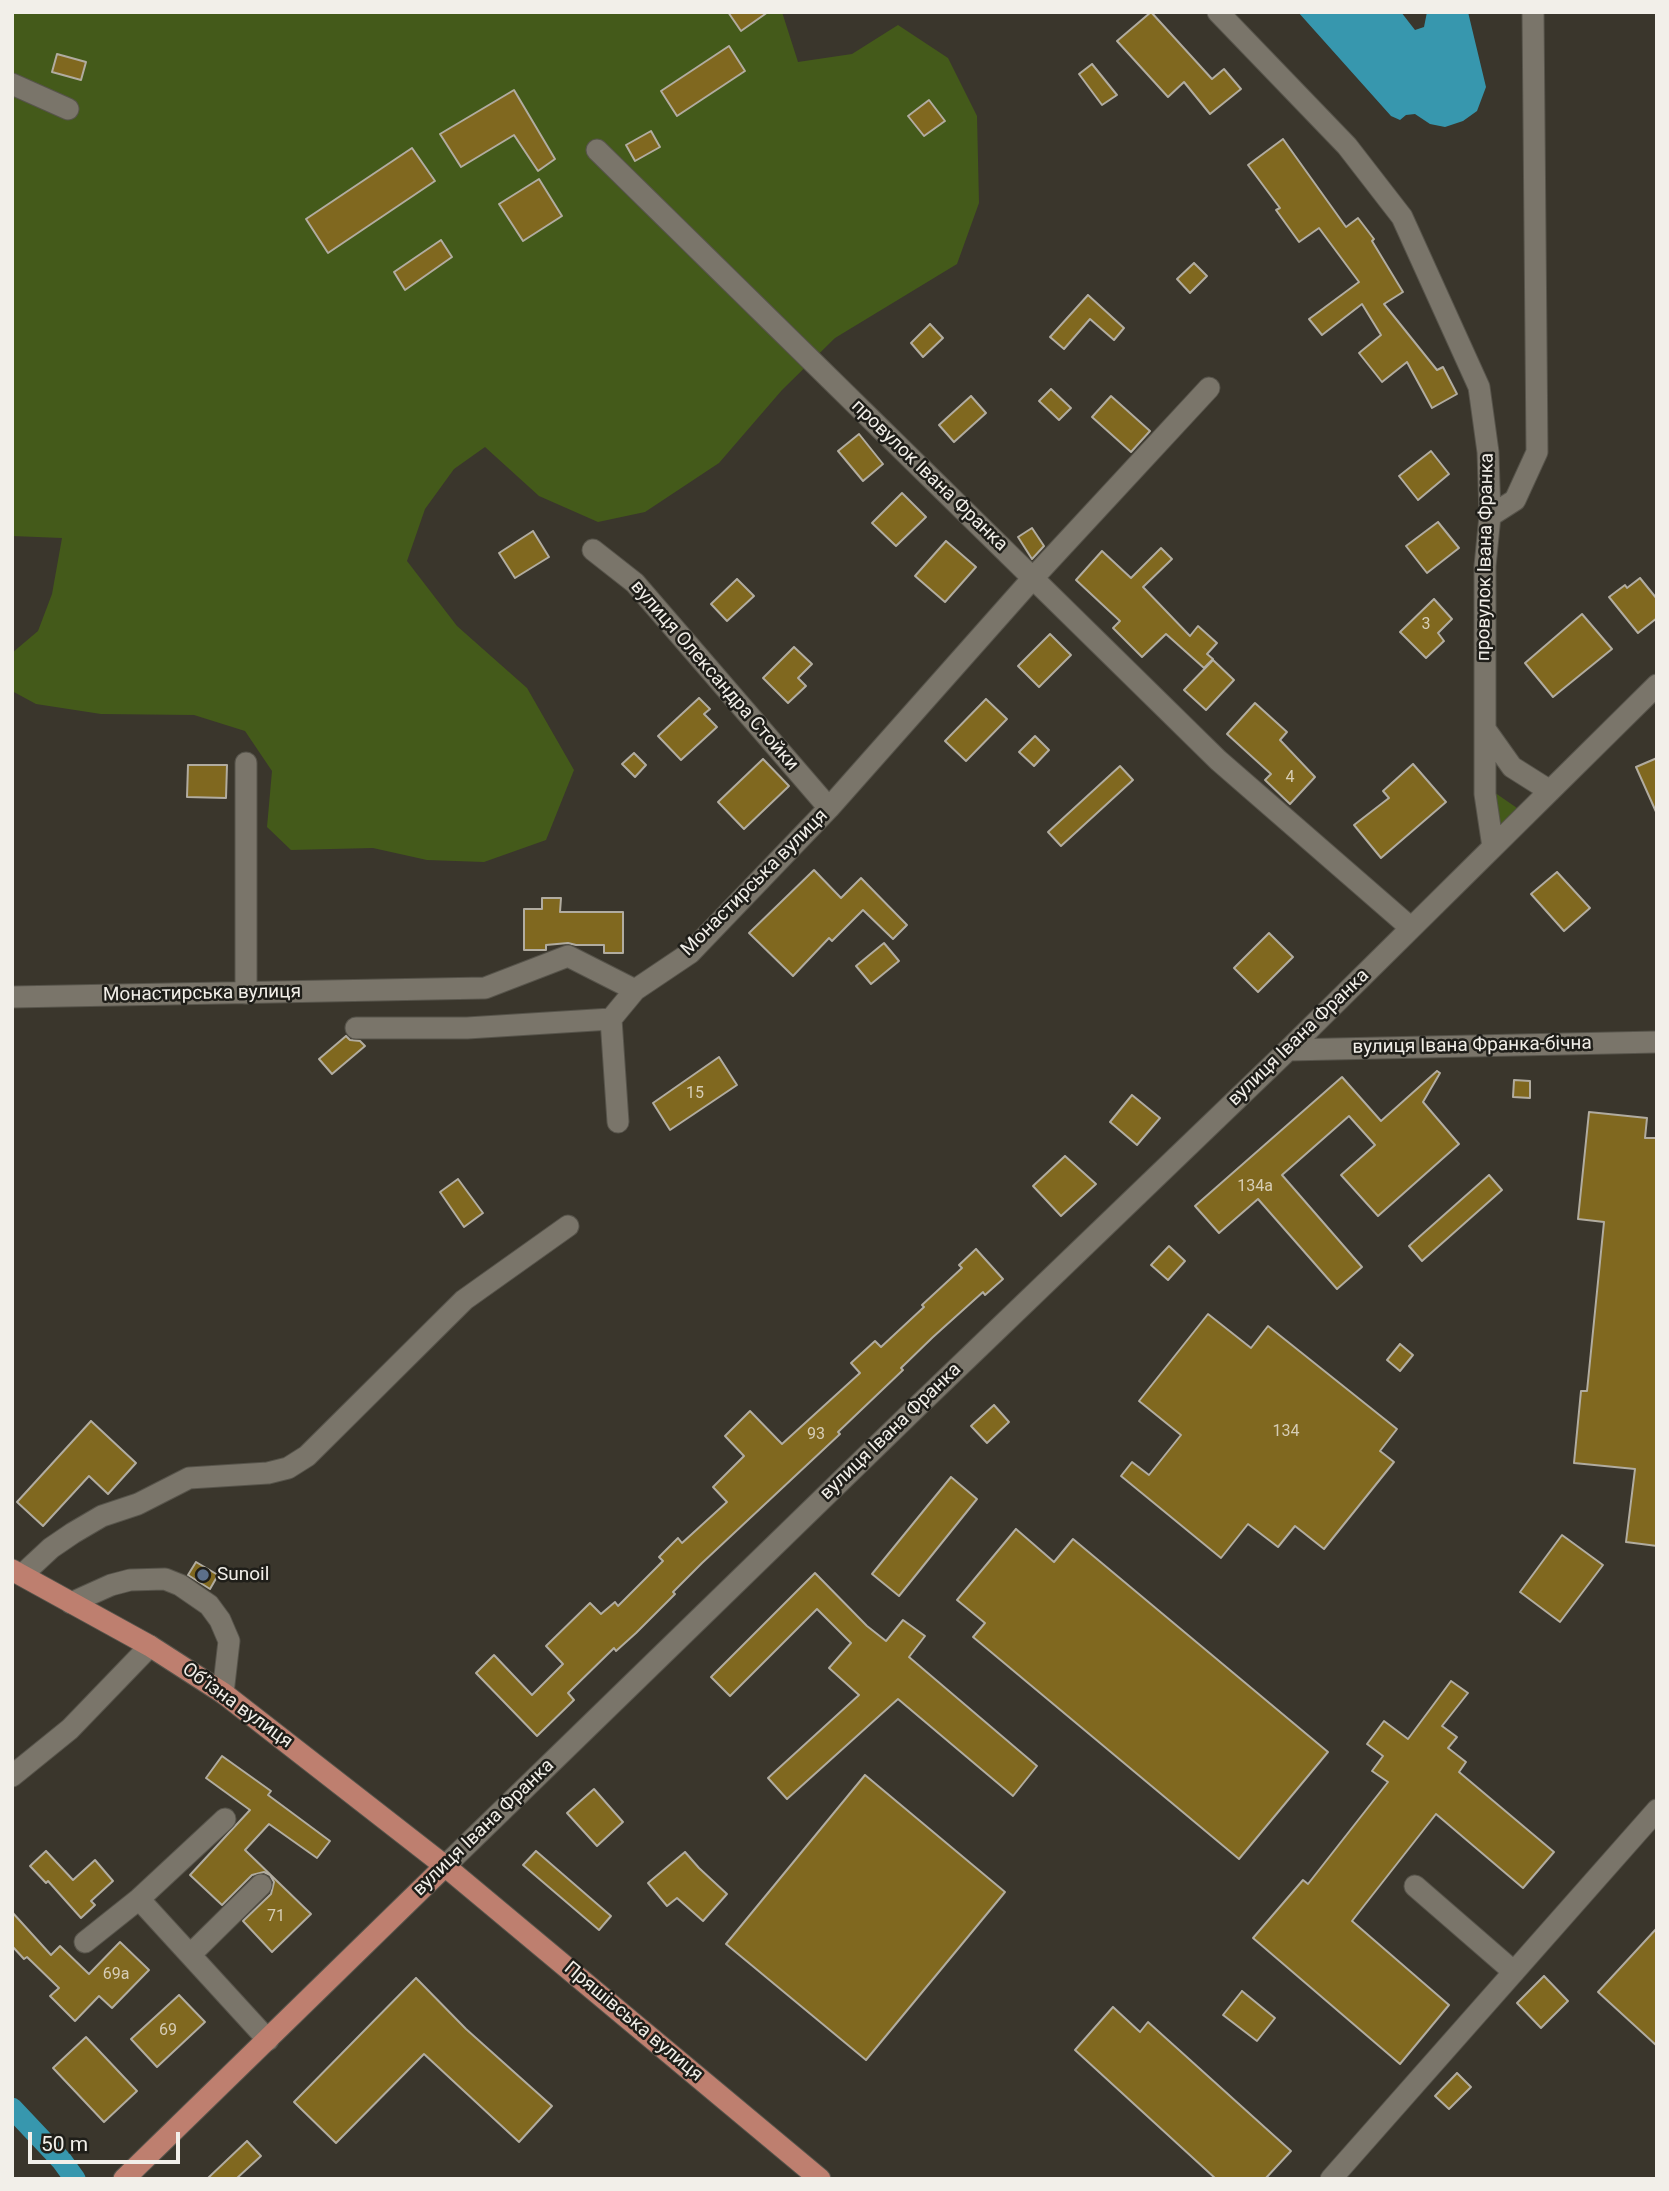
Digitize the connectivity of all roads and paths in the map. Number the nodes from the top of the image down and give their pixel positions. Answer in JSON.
{"nodes":[{"id":1,"x":1218,"y":12,"type":"edge"},
{"id":2,"x":1533,"y":12,"type":"edge"},
{"id":3,"x":12,"y":84,"type":"edge"},
{"id":4,"x":68,"y":109,"type":"dead end"},
{"id":5,"x":597,"y":150,"type":"dead end"},
{"id":6,"x":1209,"y":388,"type":"dead end"},
{"id":7,"x":1490,"y":516,"type":"junction"},
{"id":8,"x":593,"y":550,"type":"dead end"},
{"id":9,"x":1033,"y":578,"type":"junction"},
{"id":10,"x":1657,"y":685,"type":"edge"},
{"id":11,"x":1485,"y":729,"type":"junction"},
{"id":12,"x":246,"y":763,"type":"dead end"},
{"id":13,"x":1550,"y":791,"type":"junction"},
{"id":14,"x":829,"y":808,"type":"junction"},
{"id":15,"x":1493,"y":847,"type":"junction"},
{"id":16,"x":1411,"y":928,"type":"junction"},
{"id":17,"x":635,"y":990,"type":"junction"},
{"id":18,"x":246,"y":993,"type":"junction"},
{"id":19,"x":12,"y":997,"type":"edge"},
{"id":20,"x":611,"y":1019,"type":"junction"},
{"id":21,"x":356,"y":1028,"type":"dead end"},
{"id":22,"x":1657,"y":1042,"type":"edge"},
{"id":23,"x":1287,"y":1050,"type":"junction"},
{"id":24,"x":618,"y":1122,"type":"dead end"},
{"id":25,"x":568,"y":1226,"type":"dead end"},
{"id":26,"x":17,"y":1572,"type":"edge"},
{"id":27,"x":71,"y":1603,"type":"junction"},
{"id":28,"x":150,"y":1646,"type":"junction"},
{"id":29,"x":223,"y":1693,"type":"junction"},
{"id":30,"x":12,"y":1776,"type":"edge"},
{"id":31,"x":1657,"y":1810,"type":"edge"},
{"id":32,"x":225,"y":1819,"type":"dead end"},
{"id":33,"x":445,"y":1866,"type":"junction"},
{"id":34,"x":261,"y":1885,"type":"dead end"},
{"id":35,"x":1415,"y":1886,"type":"dead end"},
{"id":36,"x":139,"y":1899,"type":"junction"},
{"id":37,"x":85,"y":1941,"type":"dead end"},
{"id":38,"x":191,"y":1954,"type":"junction"},
{"id":39,"x":1514,"y":1972,"type":"junction"},
{"id":40,"x":268,"y":2040,"type":"junction"},
{"id":41,"x":124,"y":2179,"type":"edge"},
{"id":42,"x":820,"y":2179,"type":"edge"},
{"id":43,"x":1331,"y":2179,"type":"edge"}],
"edges":[{"from":1,"to":7,"type":"street","name":"провулок Івана Франка"},
{"from":2,"to":7,"type":"street"},
{"from":3,"to":4,"type":"street"},
{"from":5,"to":9,"type":"street","name":"провулок Івана Франка"},
{"from":6,"to":9,"type":"street","name":"Монастирська вулиця"},
{"from":7,"to":11,"type":"street","name":"провулок Івана Франка"},
{"from":8,"to":14,"type":"street","name":"вулиця Олександра Стойки"},
{"from":9,"to":14,"type":"street","name":"Монастирська вулиця"},
{"from":9,"to":16,"type":"street","name":"провулок Івана Франка"},
{"from":10,"to":13,"type":"street","name":"вулиця Івана Франка"},
{"from":11,"to":13,"type":"street"},
{"from":11,"to":15,"type":"street","name":"провулок Івана Франка"},
{"from":12,"to":18,"type":"street"},
{"from":13,"to":15,"type":"street","name":"вулиця Івана Франка"},
{"from":14,"to":17,"type":"street","name":"Монастирська вулиця"},
{"from":15,"to":16,"type":"street","name":"вулиця Івана Франка"},
{"from":16,"to":23,"type":"street","name":"вулиця Івана Франка"},
{"from":17,"to":18,"type":"street","name":"Монастирська вулиця"},
{"from":17,"to":20,"type":"street"},
{"from":18,"to":19,"type":"street","name":"Монастирська вулиця"},
{"from":20,"to":21,"type":"street"},
{"from":20,"to":24,"type":"street"},
{"from":22,"to":23,"type":"street","name":"вулиця Івана Франка-бічна"},
{"from":23,"to":33,"type":"street","name":"вулиця Івана Франка"},
{"from":25,"to":26,"type":"street"},
{"from":26,"to":27,"type":"main road","name":"Обʼїзна вулиця"},
{"from":27,"to":28,"type":"main road","name":"Обʼїзна вулиця"},
{"from":27,"to":29,"type":"street"},
{"from":28,"to":29,"type":"main road","name":"Обʼїзна вулиця"},
{"from":28,"to":30,"type":"street"},
{"from":29,"to":33,"type":"main road","name":"Обʼїзна вулиця"},
{"from":31,"to":39,"type":"street"},
{"from":32,"to":36,"type":"street"},
{"from":33,"to":40,"type":"main road","name":"вулиця Івана Франка"},
{"from":33,"to":42,"type":"main road","name":"Пряшівська вулиця"},
{"from":34,"to":38,"type":"street"},
{"from":35,"to":39,"type":"street"},
{"from":36,"to":37,"type":"street"},
{"from":36,"to":38,"type":"street"},
{"from":38,"to":40,"type":"street"},
{"from":39,"to":43,"type":"street"},
{"from":40,"to":41,"type":"main road","name":"вулиця Івана Франка"}]}
